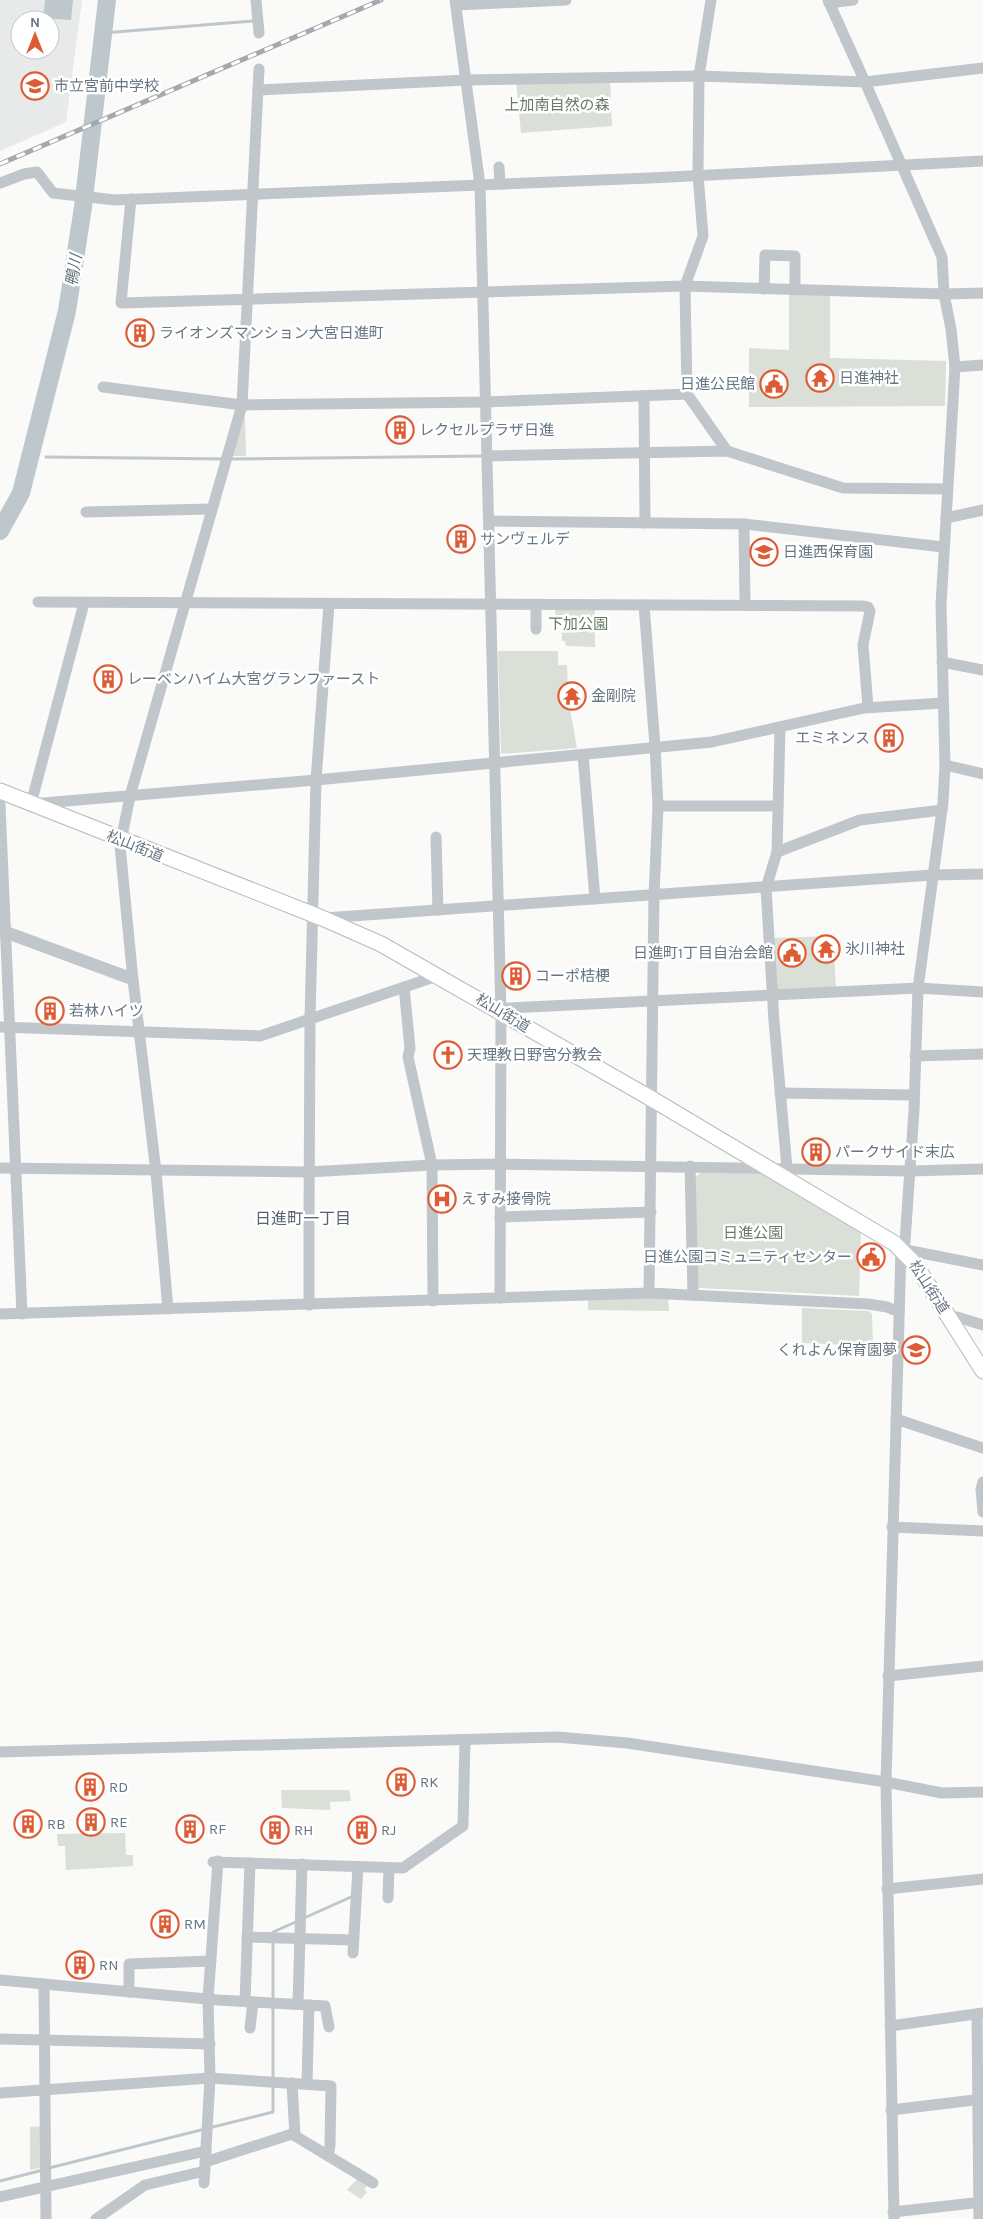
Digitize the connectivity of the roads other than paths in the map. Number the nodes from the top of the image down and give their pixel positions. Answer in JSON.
{"nodes":[{"id":1,"x":256,"y":0,"type":"edge"},
{"id":2,"x":566,"y":0,"type":"edge"},
{"id":3,"x":711,"y":0,"type":"edge"},
{"id":4,"x":853,"y":0,"type":"edge"},
{"id":5,"x":456,"y":2,"type":"edge"},
{"id":6,"x":828,"y":2,"type":"edge"},
{"id":7,"x":259,"y":33,"type":"dead end"},
{"id":8,"x":983,"y":68,"type":"edge"},
{"id":9,"x":259,"y":69,"type":"dead end"},
{"id":10,"x":699,"y":76,"type":"junction"},
{"id":11,"x":466,"y":80,"type":"junction"},
{"id":12,"x":866,"y":82,"type":"junction"},
{"id":13,"x":258,"y":90,"type":"junction"},
{"id":14,"x":983,"y":161,"type":"edge"},
{"id":15,"x":901,"y":166,"type":"junction"},
{"id":16,"x":499,"y":167,"type":"dead end"},
{"id":17,"x":698,"y":175,"type":"junction"},
{"id":18,"x":0,"y":183,"type":"edge"},
{"id":19,"x":500,"y":184,"type":"junction"},
{"id":20,"x":480,"y":185,"type":"junction"},
{"id":21,"x":253,"y":194,"type":"junction"},
{"id":22,"x":131,"y":199,"type":"junction"},
{"id":23,"x":685,"y":286,"type":"junction"},
{"id":24,"x":764,"y":289,"type":"junction"},
{"id":25,"x":795,"y":290,"type":"junction"},
{"id":26,"x":482,"y":292,"type":"junction"},
{"id":27,"x":983,"y":293,"type":"edge"},
{"id":28,"x":944,"y":294,"type":"junction"},
{"id":29,"x":248,"y":299,"type":"junction"},
{"id":30,"x":983,"y":365,"type":"edge"},
{"id":31,"x":955,"y":367,"type":"junction"},
{"id":32,"x":103,"y":387,"type":"dead end"},
{"id":33,"x":687,"y":394,"type":"junction"},
{"id":34,"x":644,"y":396,"type":"junction"},
{"id":35,"x":486,"y":402,"type":"junction"},
{"id":36,"x":242,"y":405,"type":"junction"},
{"id":37,"x":727,"y":451,"type":"junction"},
{"id":38,"x":644,"y":453,"type":"junction"},
{"id":39,"x":488,"y":456,"type":"junction"},
{"id":40,"x":947,"y":489,"type":"junction"},
{"id":41,"x":211,"y":509,"type":"junction"},
{"id":42,"x":983,"y":510,"type":"edge"},
{"id":43,"x":86,"y":512,"type":"dead end"},
{"id":44,"x":946,"y":518,"type":"junction"},
{"id":45,"x":489,"y":522,"type":"junction"},
{"id":46,"x":645,"y":523,"type":"junction"},
{"id":47,"x":744,"y":524,"type":"junction"},
{"id":48,"x":943,"y":547,"type":"junction"},
{"id":49,"x":38,"y":602,"type":"dead end"},
{"id":50,"x":184,"y":602,"type":"junction"},
{"id":51,"x":84,"y":603,"type":"junction"},
{"id":52,"x":329,"y":604,"type":"junction"},
{"id":53,"x":491,"y":605,"type":"junction"},
{"id":54,"x":536,"y":605,"type":"junction"},
{"id":55,"x":644,"y":605,"type":"junction"},
{"id":56,"x":745,"y":605,"type":"junction"},
{"id":57,"x":536,"y":629,"type":"dead end"},
{"id":58,"x":942,"y":662,"type":"junction"},
{"id":59,"x":983,"y":670,"type":"edge"},
{"id":60,"x":943,"y":703,"type":"junction"},
{"id":61,"x":868,"y":707,"type":"junction"},
{"id":62,"x":780,"y":727,"type":"junction"},
{"id":63,"x":655,"y":746,"type":"junction"},
{"id":64,"x":583,"y":755,"type":"junction"},
{"id":65,"x":495,"y":762,"type":"junction"},
{"id":66,"x":945,"y":765,"type":"junction"},
{"id":67,"x":983,"y":774,"type":"edge"},
{"id":68,"x":316,"y":780,"type":"junction"},
{"id":69,"x":0,"y":791,"type":"edge"},
{"id":70,"x":130,"y":796,"type":"junction"},
{"id":71,"x":0,"y":804,"type":"edge"},
{"id":72,"x":31,"y":804,"type":"junction"},
{"id":73,"x":658,"y":806,"type":"junction"},
{"id":74,"x":778,"y":806,"type":"junction"},
{"id":75,"x":942,"y":810,"type":"junction"},
{"id":76,"x":436,"y":837,"type":"dead end"},
{"id":77,"x":121,"y":840,"type":"junction"},
{"id":78,"x":777,"y":852,"type":"junction"},
{"id":79,"x":983,"y":874,"type":"edge"},
{"id":80,"x":932,"y":875,"type":"junction"},
{"id":81,"x":766,"y":888,"type":"junction"},
{"id":82,"x":654,"y":895,"type":"junction"},
{"id":83,"x":595,"y":899,"type":"junction"},
{"id":84,"x":498,"y":906,"type":"junction"},
{"id":85,"x":438,"y":910,"type":"junction"},
{"id":86,"x":318,"y":917,"type":"junction"},
{"id":87,"x":3,"y":932,"type":"edge"},
{"id":88,"x":437,"y":976,"type":"junction"},
{"id":89,"x":133,"y":980,"type":"junction"},
{"id":90,"x":404,"y":987,"type":"junction"},
{"id":91,"x":918,"y":988,"type":"junction"},
{"id":92,"x":983,"y":992,"type":"edge"},
{"id":93,"x":773,"y":995,"type":"junction"},
{"id":94,"x":654,"y":1000,"type":"junction"},
{"id":95,"x":501,"y":1013,"type":"junction"},
{"id":96,"x":310,"y":1019,"type":"junction"},
{"id":97,"x":5,"y":1028,"type":"edge"},
{"id":98,"x":140,"y":1031,"type":"junction"},
{"id":99,"x":983,"y":1054,"type":"edge"},
{"id":100,"x":915,"y":1056,"type":"junction"},
{"id":101,"x":780,"y":1092,"type":"junction"},
{"id":102,"x":913,"y":1095,"type":"junction"},
{"id":103,"x":652,"y":1100,"type":"junction"},
{"id":104,"x":500,"y":1164,"type":"junction"},
{"id":105,"x":432,"y":1165,"type":"junction"},
{"id":106,"x":651,"y":1166,"type":"junction"},
{"id":107,"x":690,"y":1166,"type":"junction"},
{"id":108,"x":0,"y":1168,"type":"edge"},
{"id":109,"x":787,"y":1168,"type":"junction"},
{"id":110,"x":16,"y":1169,"type":"junction"},
{"id":111,"x":767,"y":1169,"type":"junction"},
{"id":112,"x":983,"y":1169,"type":"edge"},
{"id":113,"x":910,"y":1171,"type":"junction"},
{"id":114,"x":156,"y":1172,"type":"junction"},
{"id":115,"x":308,"y":1172,"type":"junction"},
{"id":116,"x":651,"y":1212,"type":"junction"},
{"id":117,"x":500,"y":1217,"type":"junction"},
{"id":118,"x":901,"y":1249,"type":"junction"},
{"id":119,"x":983,"y":1265,"type":"edge"},
{"id":120,"x":648,"y":1293,"type":"junction"},
{"id":121,"x":694,"y":1295,"type":"junction"},
{"id":122,"x":500,"y":1298,"type":"junction"},
{"id":123,"x":433,"y":1300,"type":"junction"},
{"id":124,"x":310,"y":1305,"type":"junction"},
{"id":125,"x":168,"y":1309,"type":"junction"},
{"id":126,"x":899,"y":1312,"type":"junction"},
{"id":127,"x":0,"y":1314,"type":"edge"},
{"id":128,"x":22,"y":1314,"type":"junction"},
{"id":129,"x":949,"y":1318,"type":"junction"},
{"id":130,"x":983,"y":1326,"type":"edge"},
{"id":131,"x":983,"y":1371,"type":"edge"},
{"id":132,"x":896,"y":1419,"type":"junction"},
{"id":133,"x":983,"y":1448,"type":"edge"},
{"id":134,"x":983,"y":1482,"type":"edge"},
{"id":135,"x":983,"y":1512,"type":"edge"},
{"id":136,"x":892,"y":1527,"type":"junction"},
{"id":137,"x":983,"y":1531,"type":"edge"},
{"id":138,"x":983,"y":1666,"type":"edge"},
{"id":139,"x":888,"y":1676,"type":"junction"},
{"id":140,"x":465,"y":1740,"type":"junction"},
{"id":141,"x":0,"y":1752,"type":"edge"},
{"id":142,"x":886,"y":1782,"type":"junction"},
{"id":143,"x":983,"y":1792,"type":"edge"},
{"id":144,"x":250,"y":1863,"type":"junction"},
{"id":145,"x":302,"y":1864,"type":"junction"},
{"id":146,"x":358,"y":1866,"type":"junction"},
{"id":147,"x":389,"y":1868,"type":"junction"},
{"id":148,"x":983,"y":1879,"type":"edge"},
{"id":149,"x":887,"y":1889,"type":"junction"},
{"id":150,"x":388,"y":1898,"type":"dead end"},
{"id":151,"x":247,"y":1937,"type":"junction"},
{"id":152,"x":300,"y":1937,"type":"junction"},
{"id":153,"x":353,"y":1940,"type":"junction"},
{"id":154,"x":353,"y":1953,"type":"dead end"},
{"id":155,"x":211,"y":1961,"type":"junction"},
{"id":156,"x":0,"y":1980,"type":"edge"},
{"id":157,"x":44,"y":1984,"type":"junction"},
{"id":158,"x":129,"y":1992,"type":"junction"},
{"id":159,"x":208,"y":1999,"type":"junction"},
{"id":160,"x":249,"y":2001,"type":"junction"},
{"id":161,"x":303,"y":2004,"type":"junction"},
{"id":162,"x":980,"y":2013,"type":"edge"},
{"id":163,"x":890,"y":2026,"type":"junction"},
{"id":164,"x":328,"y":2027,"type":"dead end"},
{"id":165,"x":250,"y":2028,"type":"dead end"},
{"id":166,"x":0,"y":2039,"type":"edge"},
{"id":167,"x":44,"y":2041,"type":"junction"},
{"id":168,"x":210,"y":2044,"type":"junction"},
{"id":169,"x":210,"y":2078,"type":"junction"},
{"id":170,"x":292,"y":2083,"type":"junction"},
{"id":171,"x":307,"y":2084,"type":"junction"},
{"id":172,"x":44,"y":2090,"type":"junction"},
{"id":173,"x":0,"y":2093,"type":"edge"},
{"id":174,"x":981,"y":2100,"type":"edge"},
{"id":175,"x":891,"y":2110,"type":"junction"},
{"id":176,"x":295,"y":2136,"type":"junction"},
{"id":177,"x":328,"y":2156,"type":"junction"},
{"id":178,"x":205,"y":2161,"type":"junction"},
{"id":179,"x":204,"y":2183,"type":"dead end"},
{"id":180,"x":373,"y":2183,"type":"dead end"},
{"id":181,"x":45,"y":2187,"type":"junction"},
{"id":182,"x":0,"y":2197,"type":"edge"},
{"id":183,"x":981,"y":2203,"type":"edge"},
{"id":184,"x":893,"y":2216,"type":"edge"},
{"id":185,"x":46,"y":2219,"type":"edge"},
{"id":186,"x":96,"y":2219,"type":"edge"},
{"id":187,"x":979,"y":2219,"type":"edge"}],
"edges":[{"from":1,"to":7,"type":"street"},
{"from":2,"to":5,"type":"street"},
{"from":3,"to":10,"type":"street"},
{"from":4,"to":6,"type":"street"},
{"from":5,"to":11,"type":"street"},
{"from":6,"to":12,"type":"street"},
{"from":8,"to":12,"type":"street"},
{"from":9,"to":13,"type":"street"},
{"from":10,"to":11,"type":"street"},
{"from":10,"to":12,"type":"street"},
{"from":10,"to":17,"type":"street"},
{"from":11,"to":13,"type":"street"},
{"from":11,"to":20,"type":"street"},
{"from":12,"to":15,"type":"street"},
{"from":13,"to":21,"type":"street"},
{"from":14,"to":15,"type":"street"},
{"from":15,"to":17,"type":"street"},
{"from":15,"to":28,"type":"street"},
{"from":16,"to":19,"type":"street"},
{"from":17,"to":19,"type":"street"},
{"from":17,"to":23,"type":"street"},
{"from":18,"to":22,"type":"street"},
{"from":19,"to":20,"type":"street"},
{"from":20,"to":21,"type":"street"},
{"from":20,"to":26,"type":"street"},
{"from":21,"to":22,"type":"street"},
{"from":21,"to":29,"type":"street"},
{"from":22,"to":29,"type":"street"},
{"from":23,"to":24,"type":"street"},
{"from":23,"to":26,"type":"street"},
{"from":23,"to":33,"type":"street"},
{"from":24,"to":25,"type":"street"},
{"from":24,"to":25,"type":"street"},
{"from":25,"to":28,"type":"street"},
{"from":26,"to":29,"type":"street"},
{"from":26,"to":35,"type":"street"},
{"from":27,"to":28,"type":"street"},
{"from":28,"to":31,"type":"street"},
{"from":29,"to":36,"type":"street"},
{"from":30,"to":31,"type":"street"},
{"from":31,"to":40,"type":"street"},
{"from":32,"to":36,"type":"street"},
{"from":33,"to":34,"type":"street"},
{"from":33,"to":37,"type":"street"},
{"from":34,"to":35,"type":"street"},
{"from":34,"to":38,"type":"street"},
{"from":35,"to":36,"type":"street"},
{"from":35,"to":39,"type":"street"},
{"from":36,"to":41,"type":"street"},
{"from":37,"to":38,"type":"street"},
{"from":37,"to":40,"type":"street"},
{"from":38,"to":39,"type":"street"},
{"from":38,"to":46,"type":"street"},
{"from":39,"to":45,"type":"street"},
{"from":40,"to":44,"type":"street"},
{"from":41,"to":43,"type":"street"},
{"from":41,"to":50,"type":"street"},
{"from":42,"to":44,"type":"street"},
{"from":44,"to":48,"type":"street"},
{"from":45,"to":46,"type":"street"},
{"from":45,"to":53,"type":"street"},
{"from":46,"to":47,"type":"street"},
{"from":47,"to":48,"type":"street"},
{"from":47,"to":56,"type":"street"},
{"from":48,"to":58,"type":"street"},
{"from":49,"to":51,"type":"street"},
{"from":50,"to":51,"type":"street"},
{"from":50,"to":52,"type":"street"},
{"from":50,"to":70,"type":"street"},
{"from":51,"to":72,"type":"street"},
{"from":52,"to":53,"type":"street"},
{"from":52,"to":68,"type":"street"},
{"from":53,"to":54,"type":"street"},
{"from":53,"to":65,"type":"street"},
{"from":54,"to":55,"type":"street"},
{"from":54,"to":57,"type":"street"},
{"from":55,"to":56,"type":"street"},
{"from":55,"to":63,"type":"street"},
{"from":56,"to":61,"type":"street"},
{"from":58,"to":59,"type":"street"},
{"from":58,"to":60,"type":"street"},
{"from":60,"to":61,"type":"street"},
{"from":60,"to":66,"type":"street"},
{"from":61,"to":62,"type":"street"},
{"from":62,"to":63,"type":"street"},
{"from":62,"to":74,"type":"street"},
{"from":63,"to":64,"type":"street"},
{"from":63,"to":73,"type":"street"},
{"from":64,"to":65,"type":"street"},
{"from":64,"to":83,"type":"street"},
{"from":65,"to":68,"type":"street"},
{"from":65,"to":84,"type":"street"},
{"from":66,"to":67,"type":"street"},
{"from":66,"to":75,"type":"street"},
{"from":68,"to":70,"type":"street"},
{"from":68,"to":86,"type":"street"},
{"from":69,"to":72,"type":"main road","name":"松山街道"},
{"from":70,"to":72,"type":"street"},
{"from":70,"to":77,"type":"street"},
{"from":71,"to":87,"type":"street"},
{"from":72,"to":77,"type":"main road","name":"松山街道"},
{"from":73,"to":74,"type":"street"},
{"from":73,"to":82,"type":"street"},
{"from":74,"to":78,"type":"street"},
{"from":75,"to":78,"type":"street"},
{"from":75,"to":80,"type":"street"},
{"from":76,"to":85,"type":"street"},
{"from":77,"to":86,"type":"main road","name":"松山街道"},
{"from":77,"to":89,"type":"street"},
{"from":78,"to":81,"type":"street"},
{"from":79,"to":80,"type":"street"},
{"from":80,"to":81,"type":"street"},
{"from":80,"to":91,"type":"street"},
{"from":81,"to":82,"type":"street"},
{"from":81,"to":93,"type":"street"},
{"from":82,"to":83,"type":"street"},
{"from":82,"to":94,"type":"street"},
{"from":83,"to":84,"type":"street"},
{"from":84,"to":85,"type":"street"},
{"from":84,"to":95,"type":"street"},
{"from":85,"to":86,"type":"street"},
{"from":86,"to":88,"type":"main road","name":"松山街道"},
{"from":86,"to":96,"type":"street"},
{"from":87,"to":89,"type":"street"},
{"from":87,"to":97,"type":"street"},
{"from":88,"to":90,"type":"street"},
{"from":88,"to":95,"type":"main road","name":"松山街道"},
{"from":89,"to":98,"type":"street"},
{"from":90,"to":96,"type":"street"},
{"from":90,"to":105,"type":"street"},
{"from":91,"to":92,"type":"street"},
{"from":91,"to":93,"type":"street"},
{"from":91,"to":100,"type":"street"},
{"from":93,"to":94,"type":"street"},
{"from":93,"to":101,"type":"street"},
{"from":94,"to":95,"type":"street"},
{"from":94,"to":103,"type":"street"},
{"from":95,"to":103,"type":"main road","name":"松山街道"},
{"from":95,"to":104,"type":"street"},
{"from":96,"to":98,"type":"street"},
{"from":96,"to":115,"type":"street"},
{"from":97,"to":98,"type":"street"},
{"from":97,"to":110,"type":"street"},
{"from":98,"to":114,"type":"street"},
{"from":99,"to":100,"type":"street"},
{"from":100,"to":102,"type":"street"},
{"from":101,"to":102,"type":"street"},
{"from":101,"to":109,"type":"street"},
{"from":102,"to":113,"type":"street"},
{"from":103,"to":106,"type":"street"},
{"from":103,"to":111,"type":"main road","name":"松山街道"},
{"from":104,"to":105,"type":"street"},
{"from":104,"to":106,"type":"street"},
{"from":104,"to":117,"type":"street"},
{"from":105,"to":115,"type":"street"},
{"from":105,"to":123,"type":"street"},
{"from":106,"to":107,"type":"street"},
{"from":106,"to":116,"type":"street"},
{"from":107,"to":111,"type":"street"},
{"from":107,"to":121,"type":"street"},
{"from":108,"to":110,"type":"street"},
{"from":109,"to":111,"type":"street"},
{"from":109,"to":113,"type":"street"},
{"from":110,"to":114,"type":"street"},
{"from":110,"to":128,"type":"street"},
{"from":111,"to":118,"type":"main road","name":"松山街道"},
{"from":112,"to":113,"type":"street"},
{"from":113,"to":118,"type":"street"},
{"from":114,"to":115,"type":"street"},
{"from":114,"to":125,"type":"street"},
{"from":115,"to":124,"type":"street"},
{"from":116,"to":117,"type":"street"},
{"from":116,"to":120,"type":"street"},
{"from":117,"to":122,"type":"street"},
{"from":118,"to":119,"type":"street"},
{"from":118,"to":126,"type":"street"},
{"from":118,"to":129,"type":"main road","name":"松山街道"},
{"from":120,"to":121,"type":"street"},
{"from":120,"to":122,"type":"street"},
{"from":121,"to":126,"type":"street"},
{"from":122,"to":123,"type":"street"},
{"from":123,"to":124,"type":"street"},
{"from":124,"to":125,"type":"street"},
{"from":125,"to":128,"type":"street"},
{"from":126,"to":132,"type":"street"},
{"from":127,"to":128,"type":"street"},
{"from":129,"to":130,"type":"street"},
{"from":129,"to":131,"type":"main road","name":"松山街道"},
{"from":132,"to":133,"type":"street"},
{"from":132,"to":136,"type":"street"},
{"from":134,"to":135,"type":"street"},
{"from":136,"to":137,"type":"street"},
{"from":136,"to":139,"type":"street"},
{"from":138,"to":139,"type":"street"},
{"from":139,"to":142,"type":"street"},
{"from":140,"to":141,"type":"street"},
{"from":140,"to":142,"type":"street"},
{"from":140,"to":147,"type":"street"},
{"from":142,"to":143,"type":"street"},
{"from":142,"to":149,"type":"street"},
{"from":144,"to":145,"type":"street"},
{"from":144,"to":151,"type":"street"},
{"from":144,"to":155,"type":"street"},
{"from":145,"to":146,"type":"street"},
{"from":145,"to":152,"type":"street"},
{"from":146,"to":147,"type":"street"},
{"from":146,"to":153,"type":"street"},
{"from":147,"to":150,"type":"street"},
{"from":148,"to":149,"type":"street"},
{"from":149,"to":163,"type":"street"},
{"from":151,"to":152,"type":"street"},
{"from":151,"to":160,"type":"street"},
{"from":152,"to":153,"type":"street"},
{"from":152,"to":161,"type":"street"},
{"from":153,"to":154,"type":"street"},
{"from":155,"to":158,"type":"street"},
{"from":155,"to":159,"type":"street"},
{"from":156,"to":157,"type":"street"},
{"from":157,"to":158,"type":"street"},
{"from":157,"to":167,"type":"street"},
{"from":158,"to":159,"type":"street"},
{"from":159,"to":160,"type":"street"},
{"from":159,"to":168,"type":"street"},
{"from":160,"to":161,"type":"street"},
{"from":160,"to":165,"type":"street"},
{"from":161,"to":164,"type":"street"},
{"from":161,"to":171,"type":"street"},
{"from":162,"to":163,"type":"street"},
{"from":162,"to":174,"type":"street"},
{"from":163,"to":175,"type":"street"},
{"from":166,"to":167,"type":"street"},
{"from":167,"to":168,"type":"street"},
{"from":167,"to":172,"type":"street"},
{"from":168,"to":169,"type":"street"},
{"from":169,"to":170,"type":"street"},
{"from":169,"to":172,"type":"street"},
{"from":169,"to":178,"type":"street"},
{"from":170,"to":171,"type":"street"},
{"from":170,"to":176,"type":"street"},
{"from":171,"to":177,"type":"street"},
{"from":172,"to":173,"type":"street"},
{"from":172,"to":181,"type":"street"},
{"from":174,"to":175,"type":"street"},
{"from":174,"to":183,"type":"street"},
{"from":175,"to":184,"type":"street"},
{"from":176,"to":177,"type":"street"},
{"from":176,"to":178,"type":"street"},
{"from":177,"to":180,"type":"street"},
{"from":178,"to":179,"type":"street"},
{"from":178,"to":181,"type":"street"},
{"from":178,"to":186,"type":"street"},
{"from":181,"to":182,"type":"street"},
{"from":181,"to":185,"type":"street"},
{"from":183,"to":184,"type":"street"},
{"from":183,"to":187,"type":"street"}]}
